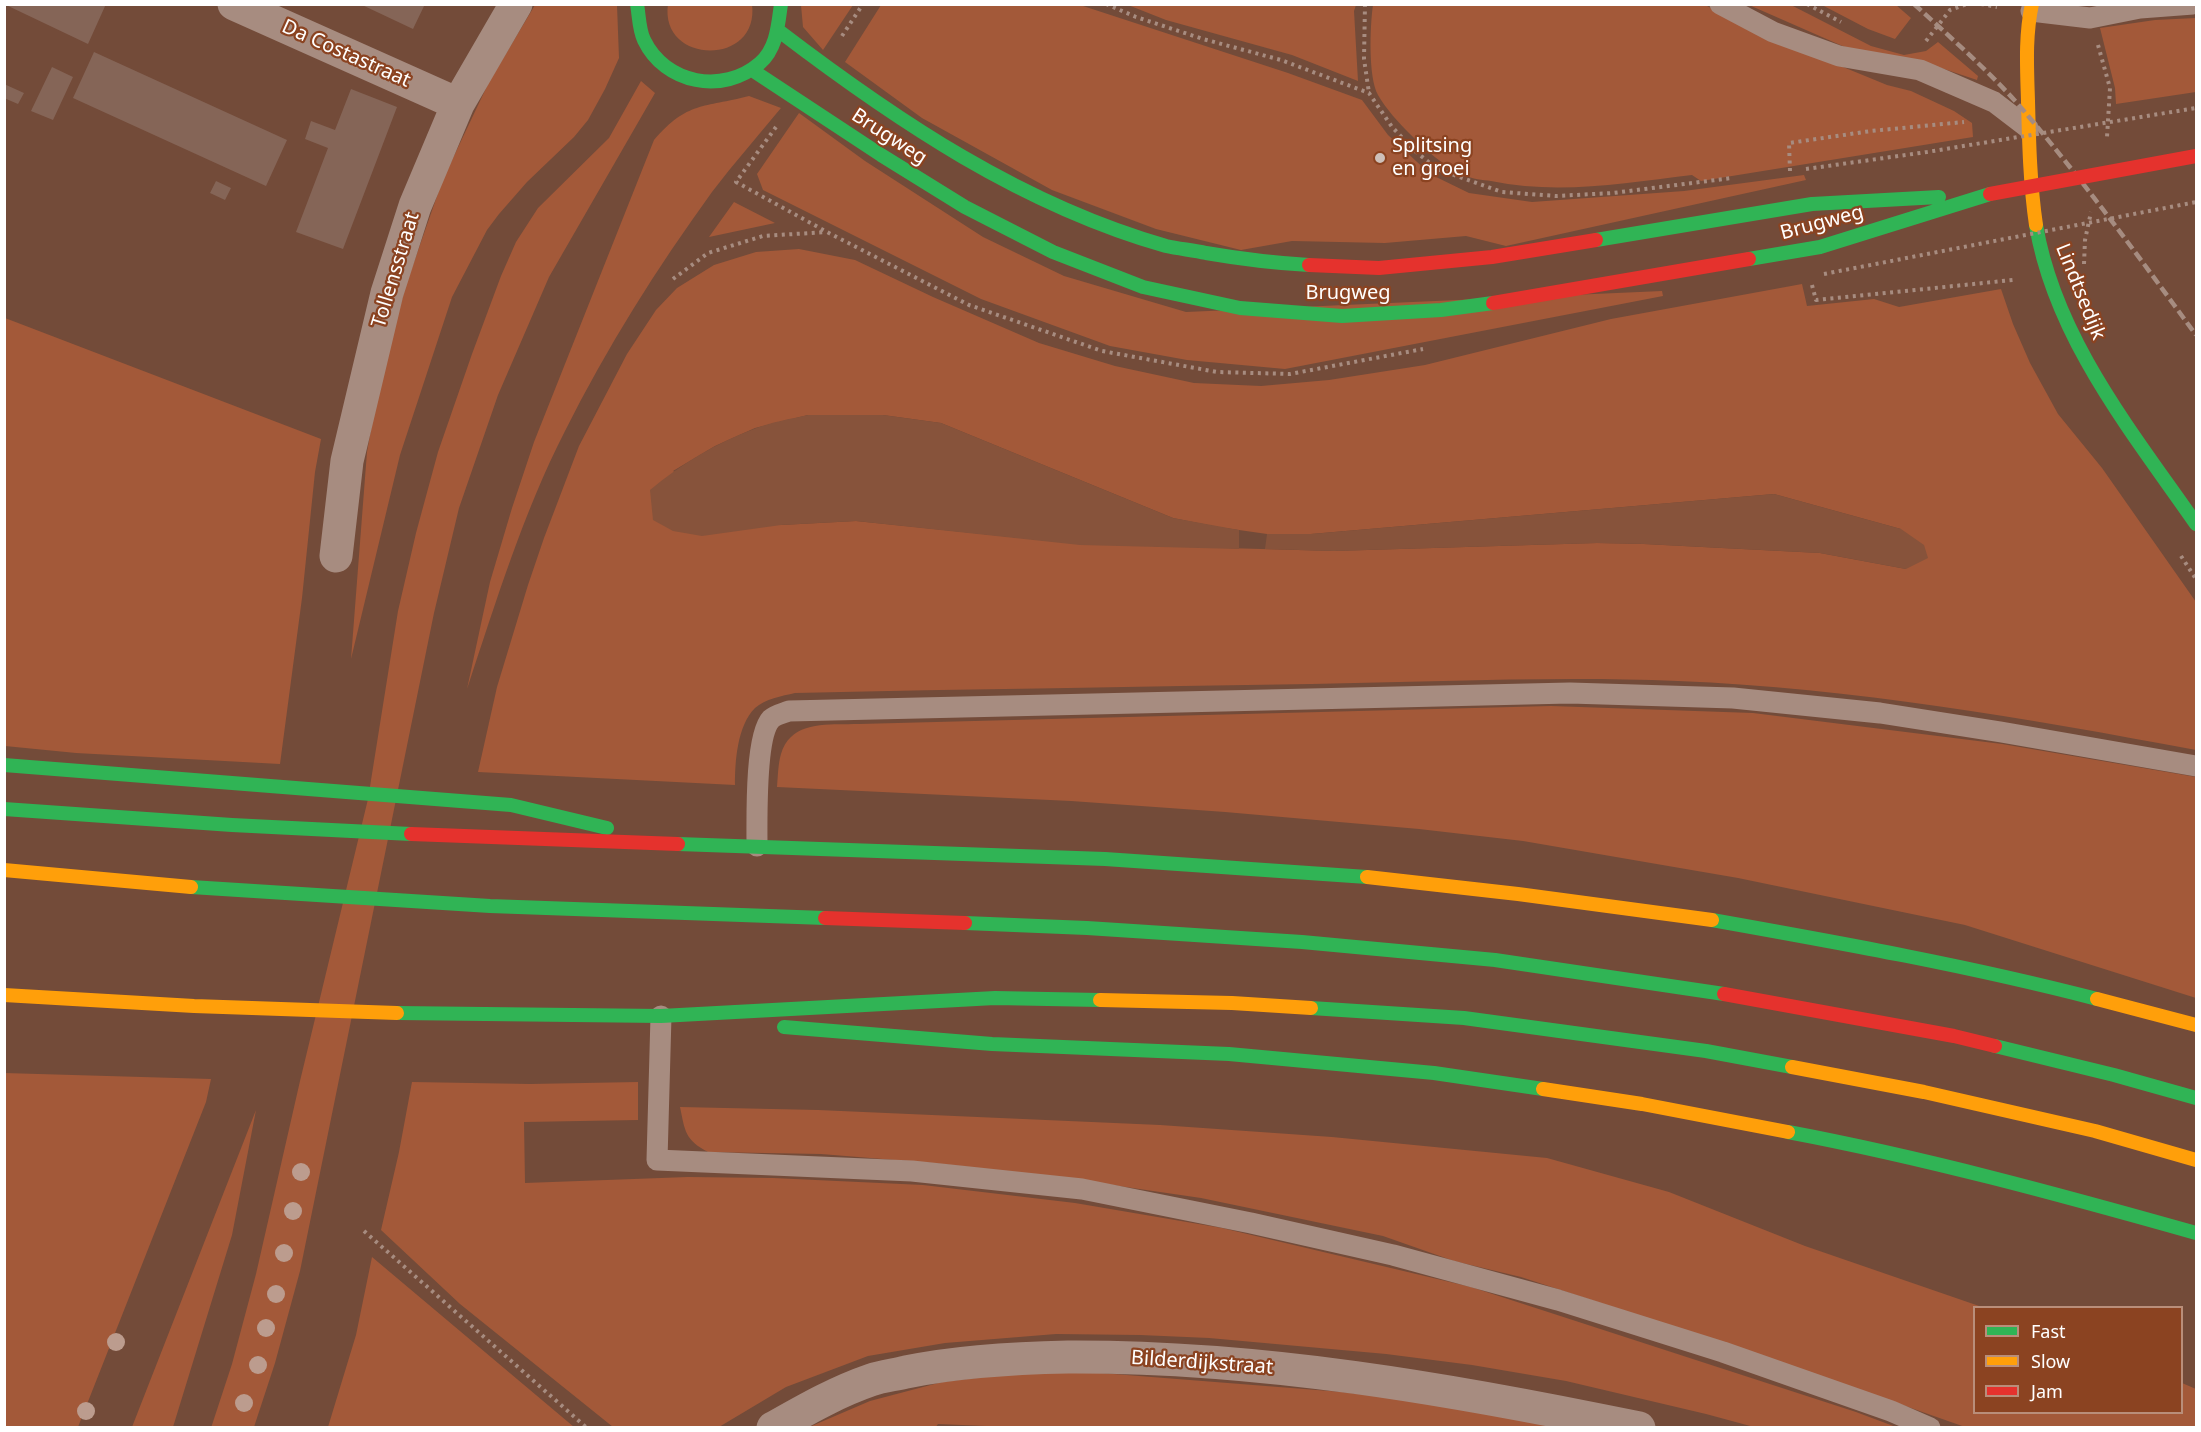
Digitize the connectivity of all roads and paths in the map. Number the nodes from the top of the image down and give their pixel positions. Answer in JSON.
{"nodes":[{"id":1,"x":234,"y":4,"type":"edge"},
{"id":2,"x":516,"y":4,"type":"edge"},
{"id":3,"x":637,"y":4,"type":"edge"},
{"id":4,"x":781,"y":4,"type":"edge"},
{"id":5,"x":1106,"y":4,"type":"edge"},
{"id":6,"x":1365,"y":4,"type":"edge"},
{"id":7,"x":1720,"y":4,"type":"edge"},
{"id":8,"x":1807,"y":4,"type":"edge"},
{"id":9,"x":1967,"y":4,"type":"edge"},
{"id":10,"x":1981,"y":4,"type":"edge"},
{"id":11,"x":2193,"y":4,"type":"edge"},
{"id":12,"x":2000,"y":7,"type":"dead end"},
{"id":13,"x":2032,"y":8,"type":"edge"},
{"id":14,"x":1845,"y":25,"type":"dead end"},
{"id":15,"x":779,"y":31,"type":"junction"},
{"id":16,"x":1923,"y":45,"type":"dead end"},
{"id":17,"x":752,"y":70,"type":"junction"},
{"id":18,"x":1369,"y":93,"type":"junction"},
{"id":19,"x":458,"y":104,"type":"junction"},
{"id":20,"x":2196,"y":108,"type":"edge"},
{"id":21,"x":1972,"y":121,"type":"dead end"},
{"id":22,"x":2028,"y":128,"type":"junction"},
{"id":23,"x":2196,"y":156,"type":"edge"},
{"id":24,"x":1806,"y":169,"type":"dead end"},
{"id":25,"x":1790,"y":171,"type":"dead end"},
{"id":26,"x":1739,"y":177,"type":"dead end"},
{"id":27,"x":1990,"y":194,"type":"junction"},
{"id":28,"x":2196,"y":202,"type":"edge"},
{"id":29,"x":827,"y":232,"type":"dead end"},
{"id":30,"x":1824,"y":274,"type":"dead end"},
{"id":31,"x":1810,"y":276,"type":"dead end"},
{"id":32,"x":673,"y":279,"type":"dead end"},
{"id":33,"x":2018,"y":280,"type":"dead end"},
{"id":34,"x":2196,"y":524,"type":"edge"},
{"id":35,"x":336,"y":556,"type":"dead end"},
{"id":36,"x":4,"y":765,"type":"edge"},
{"id":37,"x":2196,"y":766,"type":"edge"},
{"id":38,"x":4,"y":809,"type":"edge"},
{"id":39,"x":669,"y":844,"type":"junction"},
{"id":40,"x":757,"y":846,"type":"junction"},
{"id":41,"x":4,"y":870,"type":"edge"},
{"id":42,"x":4,"y":994,"type":"edge"},
{"id":43,"x":661,"y":1016,"type":"junction"},
{"id":44,"x":2196,"y":1025,"type":"edge"},
{"id":45,"x":2196,"y":1098,"type":"edge"},
{"id":46,"x":2196,"y":1160,"type":"edge"},
{"id":47,"x":364,"y":1231,"type":"dead end"},
{"id":48,"x":2196,"y":1233,"type":"edge"},
{"id":49,"x":588,"y":1428,"type":"edge"},
{"id":50,"x":773,"y":1428,"type":"edge"},
{"id":51,"x":1639,"y":1428,"type":"edge"},
{"id":52,"x":1930,"y":1428,"type":"edge"}],
"edges":[{"from":1,"to":19,"type":"street","name":"Da Costastraat"},
{"from":2,"to":19,"type":"street","name":"Tollensstraat"},
{"from":3,"to":17,"type":"main road"},
{"from":4,"to":15,"type":"main road"},
{"from":5,"to":18,"type":"path"},
{"from":6,"to":18,"type":"path"},
{"from":7,"to":22,"type":"lane"},
{"from":8,"to":14,"type":"path"},
{"from":9,"to":16,"type":"path"},
{"from":10,"to":12,"type":"path"},
{"from":11,"to":13,"type":"lane"},
{"from":13,"to":22,"type":"main road","name":"Lindtsedijk"},
{"from":15,"to":17,"type":"main road"},
{"from":15,"to":27,"type":"main road","name":"Brugweg"},
{"from":17,"to":27,"type":"main road","name":"Brugweg"},
{"from":18,"to":26,"type":"path"},
{"from":19,"to":35,"type":"street","name":"Tollensstraat"},
{"from":20,"to":24,"type":"path","bridge":true},
{"from":21,"to":25,"type":"path"},
{"from":22,"to":34,"type":"main road","name":"Lindtsedijk"},
{"from":23,"to":27,"type":"main road","name":"Brugweg","bridge":true},
{"from":28,"to":30,"type":"path","bridge":true},
{"from":29,"to":32,"type":"path"},
{"from":31,"to":33,"type":"path"},
{"from":36,"to":39,"type":"main road"},
{"from":37,"to":40,"type":"lane"},
{"from":38,"to":39,"type":"main road"},
{"from":39,"to":40,"type":"main road"},
{"from":40,"to":44,"type":"main road"},
{"from":41,"to":45,"type":"main road"},
{"from":42,"to":43,"type":"main road"},
{"from":43,"to":46,"type":"main road"},
{"from":43,"to":48,"type":"main road"},
{"from":43,"to":52,"type":"lane"},
{"from":47,"to":49,"type":"path"},
{"from":50,"to":51,"type":"street","name":"Bilderdijkstraat"}]}
